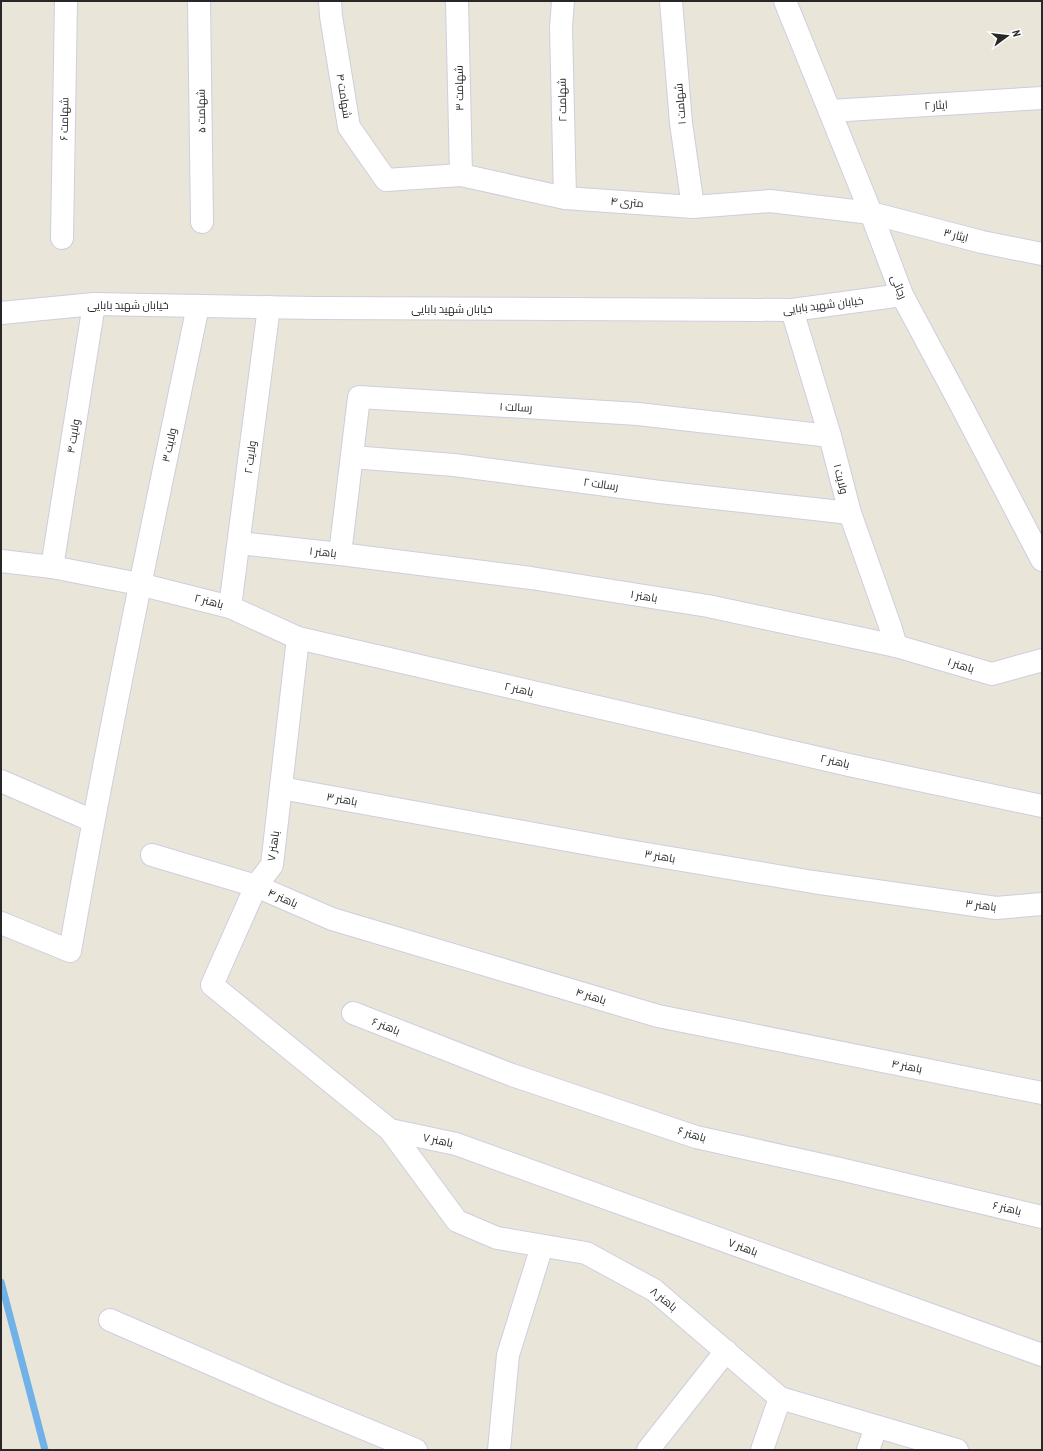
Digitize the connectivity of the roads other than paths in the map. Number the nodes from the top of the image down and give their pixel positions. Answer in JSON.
{"nodes":[{"id":1,"x":66,"y":1,"type":"edge"},
{"id":2,"x":199,"y":1,"type":"edge"},
{"id":3,"x":330,"y":1,"type":"edge"},
{"id":4,"x":457,"y":1,"type":"edge"},
{"id":5,"x":563,"y":1,"type":"edge"},
{"id":6,"x":671,"y":1,"type":"edge"},
{"id":7,"x":785,"y":1,"type":"edge"},
{"id":8,"x":1042,"y":98,"type":"edge"},
{"id":9,"x":830,"y":111,"type":"junction"},
{"id":10,"x":461,"y":175,"type":"junction"},
{"id":11,"x":386,"y":180,"type":"joint"},
{"id":12,"x":565,"y":198,"type":"junction"},
{"id":13,"x":693,"y":207,"type":"junction"},
{"id":14,"x":871,"y":213,"type":"junction"},
{"id":15,"x":202,"y":222,"type":"dead end"},
{"id":16,"x":62,"y":238,"type":"dead end"},
{"id":17,"x":1042,"y":254,"type":"edge"},
{"id":18,"x":902,"y":295,"type":"junction"},
{"id":19,"x":94,"y":304,"type":"junction"},
{"id":20,"x":198,"y":306,"type":"junction"},
{"id":21,"x":269,"y":307,"type":"junction"},
{"id":22,"x":792,"y":310,"type":"junction"},
{"id":23,"x":1,"y":314,"type":"edge"},
{"id":24,"x":830,"y":436,"type":"junction"},
{"id":25,"x":352,"y":457,"type":"junction"},
{"id":26,"x":850,"y":514,"type":"junction"},
{"id":27,"x":239,"y":543,"type":"junction"},
{"id":28,"x":340,"y":554,"type":"junction"},
{"id":29,"x":1042,"y":560,"type":"edge"},
{"id":30,"x":1,"y":561,"type":"edge"},
{"id":31,"x":52,"y":568,"type":"junction"},
{"id":32,"x":139,"y":584,"type":"junction"},
{"id":33,"x":230,"y":607,"type":"junction"},
{"id":34,"x":298,"y":638,"type":"junction"},
{"id":35,"x":896,"y":646,"type":"junction"},
{"id":36,"x":1042,"y":660,"type":"edge"},
{"id":37,"x":1,"y":781,"type":"edge"},
{"id":38,"x":281,"y":788,"type":"junction"},
{"id":39,"x":1042,"y":806,"type":"edge"},
{"id":40,"x":93,"y":821,"type":"junction"},
{"id":41,"x":152,"y":855,"type":"dead end"},
{"id":42,"x":256,"y":886,"type":"junction"},
{"id":43,"x":1042,"y":904,"type":"edge"},
{"id":44,"x":1,"y":923,"type":"edge"},
{"id":45,"x":353,"y":1013,"type":"dead end"},
{"id":46,"x":1042,"y":1093,"type":"edge"},
{"id":47,"x":390,"y":1130,"type":"junction"},
{"id":48,"x":1042,"y":1217,"type":"edge"},
{"id":49,"x":542,"y":1246,"type":"junction"},
{"id":50,"x":110,"y":1320,"type":"dead end"},
{"id":51,"x":726,"y":1351,"type":"junction"},
{"id":52,"x":1042,"y":1355,"type":"edge"},
{"id":53,"x":780,"y":1398,"type":"junction"},
{"id":54,"x":876,"y":1426,"type":"junction"},
{"id":55,"x":416,"y":1450,"type":"edge"},
{"id":56,"x":499,"y":1450,"type":"edge"},
{"id":57,"x":648,"y":1450,"type":"edge"},
{"id":58,"x":762,"y":1450,"type":"edge"},
{"id":59,"x":868,"y":1450,"type":"edge"},
{"id":60,"x":957,"y":1450,"type":"edge"}],
"edges":[{"from":1,"to":16,"type":"street","name":"شهامت ۶"},
{"from":2,"to":15,"type":"street","name":"شهامت ۵"},
{"from":3,"to":11,"type":"street","name":"شهامت ۴"},
{"from":4,"to":10,"type":"street","name":"شهامت ۳"},
{"from":5,"to":12,"type":"street","name":"شهامت ۲"},
{"from":6,"to":13,"type":"street","name":"شهامت ۱"},
{"from":7,"to":9,"type":"street","name":"رجائی"},
{"from":8,"to":9,"type":"street","name":"ایثار ۲"},
{"from":9,"to":14,"type":"street","name":"رجائی"},
{"from":10,"to":11,"type":"street","name":"۴ متری"},
{"from":10,"to":12,"type":"street","name":"۴ متری"},
{"from":12,"to":13,"type":"street","name":"۴ متری"},
{"from":13,"to":14,"type":"street","name":"۴ متری"},
{"from":14,"to":17,"type":"street","name":"ایثار ۳"},
{"from":14,"to":18,"type":"street","name":"رجائی"},
{"from":18,"to":22,"type":"street","name":"خیابان شهید بابایی"},
{"from":18,"to":29,"type":"street","name":"رجائی"},
{"from":19,"to":20,"type":"street","name":"خیابان شهید بابایی"},
{"from":19,"to":23,"type":"street","name":"خیابان شهید بابایی"},
{"from":19,"to":31,"type":"street","name":"ولایت ۴"},
{"from":20,"to":21,"type":"street","name":"خیابان شهید بابایی"},
{"from":20,"to":32,"type":"street","name":"ولایت ۳"},
{"from":21,"to":22,"type":"street","name":"خیابان شهید بابایی"},
{"from":21,"to":27,"type":"street","name":"ولایت ۲"},
{"from":22,"to":24,"type":"street","name":"ولایت ۱"},
{"from":24,"to":25,"type":"street","name":"رسالت ۱"},
{"from":24,"to":26,"type":"street","name":"ولایت ۱"},
{"from":25,"to":26,"type":"street","name":"رسالت ۲"},
{"from":25,"to":28,"type":"street","name":"رسالت ۱"},
{"from":26,"to":35,"type":"street","name":"ولایت ۱"},
{"from":27,"to":28,"type":"street","name":"باهنر ۱"},
{"from":27,"to":33,"type":"street","name":"ولایت ۲"},
{"from":28,"to":35,"type":"street","name":"باهنر ۱"},
{"from":30,"to":31,"type":"street","name":"باهنر ۲"},
{"from":31,"to":32,"type":"street","name":"باهنر ۲"},
{"from":32,"to":33,"type":"street","name":"باهنر ۲"},
{"from":32,"to":40,"type":"street","name":"ولایت ۳"},
{"from":33,"to":34,"type":"street","name":"باهنر ۲"},
{"from":34,"to":38,"type":"street","name":"باهنر ۷"},
{"from":34,"to":39,"type":"street","name":"باهنر ۲"},
{"from":35,"to":36,"type":"street","name":"باهنر ۱"},
{"from":37,"to":40,"type":"street"},
{"from":38,"to":42,"type":"street","name":"باهنر ۷"},
{"from":38,"to":43,"type":"street","name":"باهنر ۳"},
{"from":40,"to":44,"type":"street","name":"ولایت ۳"},
{"from":41,"to":42,"type":"street","name":"باهنر ۴"},
{"from":42,"to":46,"type":"street","name":"باهنر ۴"},
{"from":42,"to":47,"type":"street","name":"باهنر ۷"},
{"from":45,"to":48,"type":"street","name":"باهنر ۶"},
{"from":47,"to":49,"type":"street","name":"باهنر ۸"},
{"from":47,"to":52,"type":"street","name":"باهنر ۷"},
{"from":49,"to":51,"type":"street","name":"باهنر ۸"},
{"from":49,"to":56,"type":"street"},
{"from":50,"to":55,"type":"street"},
{"from":51,"to":53,"type":"street","name":"باهنر ۸"},
{"from":51,"to":57,"type":"street"},
{"from":53,"to":54,"type":"street","name":"باهنر ۸"},
{"from":53,"to":58,"type":"street"},
{"from":54,"to":59,"type":"street"},
{"from":54,"to":60,"type":"street","name":"باهنر ۸"}]}
